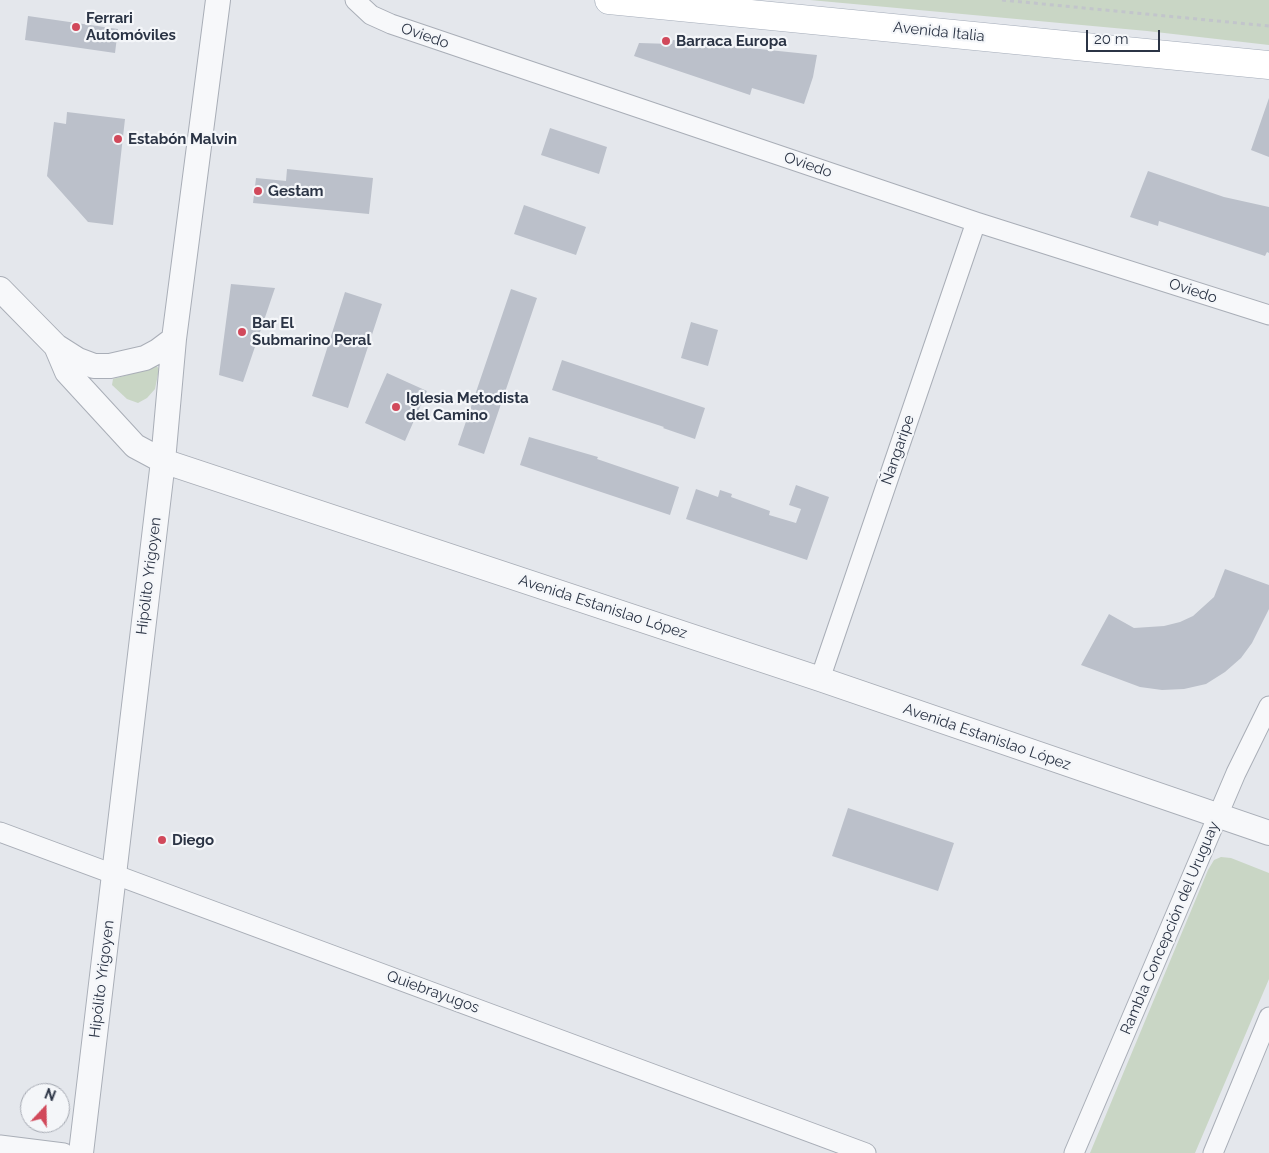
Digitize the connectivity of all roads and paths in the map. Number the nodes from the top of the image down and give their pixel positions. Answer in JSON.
{"nodes":[{"id":1,"x":218,"y":0,"type":"edge"},
{"id":2,"x":355,"y":0,"type":"edge"},
{"id":3,"x":609,"y":0,"type":"edge"},
{"id":4,"x":1002,"y":0,"type":"edge"},
{"id":5,"x":1269,"y":26,"type":"edge"},
{"id":6,"x":1269,"y":65,"type":"edge"},
{"id":7,"x":976,"y":222,"type":"junction"},
{"id":8,"x":0,"y":289,"type":"edge"},
{"id":9,"x":1269,"y":315,"type":"edge"},
{"id":10,"x":174,"y":339,"type":"junction"},
{"id":11,"x":56,"y":346,"type":"junction"},
{"id":12,"x":163,"y":461,"type":"junction"},
{"id":13,"x":820,"y":679,"type":"junction"},
{"id":14,"x":1269,"y":706,"type":"edge"},
{"id":15,"x":1217,"y":816,"type":"junction"},
{"id":16,"x":0,"y":832,"type":"edge"},
{"id":17,"x":1269,"y":833,"type":"edge"},
{"id":18,"x":114,"y":873,"type":"junction"},
{"id":19,"x":1269,"y":1017,"type":"edge"},
{"id":20,"x":0,"y":1146,"type":"edge"},
{"id":21,"x":64,"y":1153,"type":"edge"},
{"id":22,"x":82,"y":1153,"type":"edge"},
{"id":23,"x":866,"y":1153,"type":"edge"},
{"id":24,"x":1074,"y":1153,"type":"edge"},
{"id":25,"x":1213,"y":1153,"type":"edge"}],
"edges":[{"from":1,"to":10,"type":"street","name":"Hipólito Yrigoyen"},
{"from":2,"to":7,"type":"street","name":"Oviedo"},
{"from":3,"to":6,"type":"main road","name":"Avenida Italia"},
{"from":4,"to":5,"type":"path"},
{"from":7,"to":9,"type":"street","name":"Oviedo"},
{"from":7,"to":13,"type":"street","name":"Ñangaripe"},
{"from":8,"to":11,"type":"street","name":"Avenida Estanislao López"},
{"from":10,"to":11,"type":"street"},
{"from":10,"to":12,"type":"street","name":"Hipólito Yrigoyen"},
{"from":11,"to":12,"type":"street","name":"Avenida Estanislao López"},
{"from":12,"to":13,"type":"street","name":"Avenida Estanislao López"},
{"from":12,"to":18,"type":"street","name":"Hipólito Yrigoyen"},
{"from":13,"to":15,"type":"street","name":"Avenida Estanislao López"},
{"from":14,"to":15,"type":"street","name":"Rambla Concepción del Uruguay"},
{"from":15,"to":17,"type":"street","name":"Avenida Estanislao López"},
{"from":15,"to":24,"type":"street","name":"Rambla Concepción del Uruguay"},
{"from":16,"to":18,"type":"street","name":"Quiebrayugos"},
{"from":18,"to":22,"type":"street","name":"Hipólito Yrigoyen"},
{"from":18,"to":23,"type":"street","name":"Quiebrayugos"},
{"from":19,"to":25,"type":"street"},
{"from":20,"to":21,"type":"street"}]}
